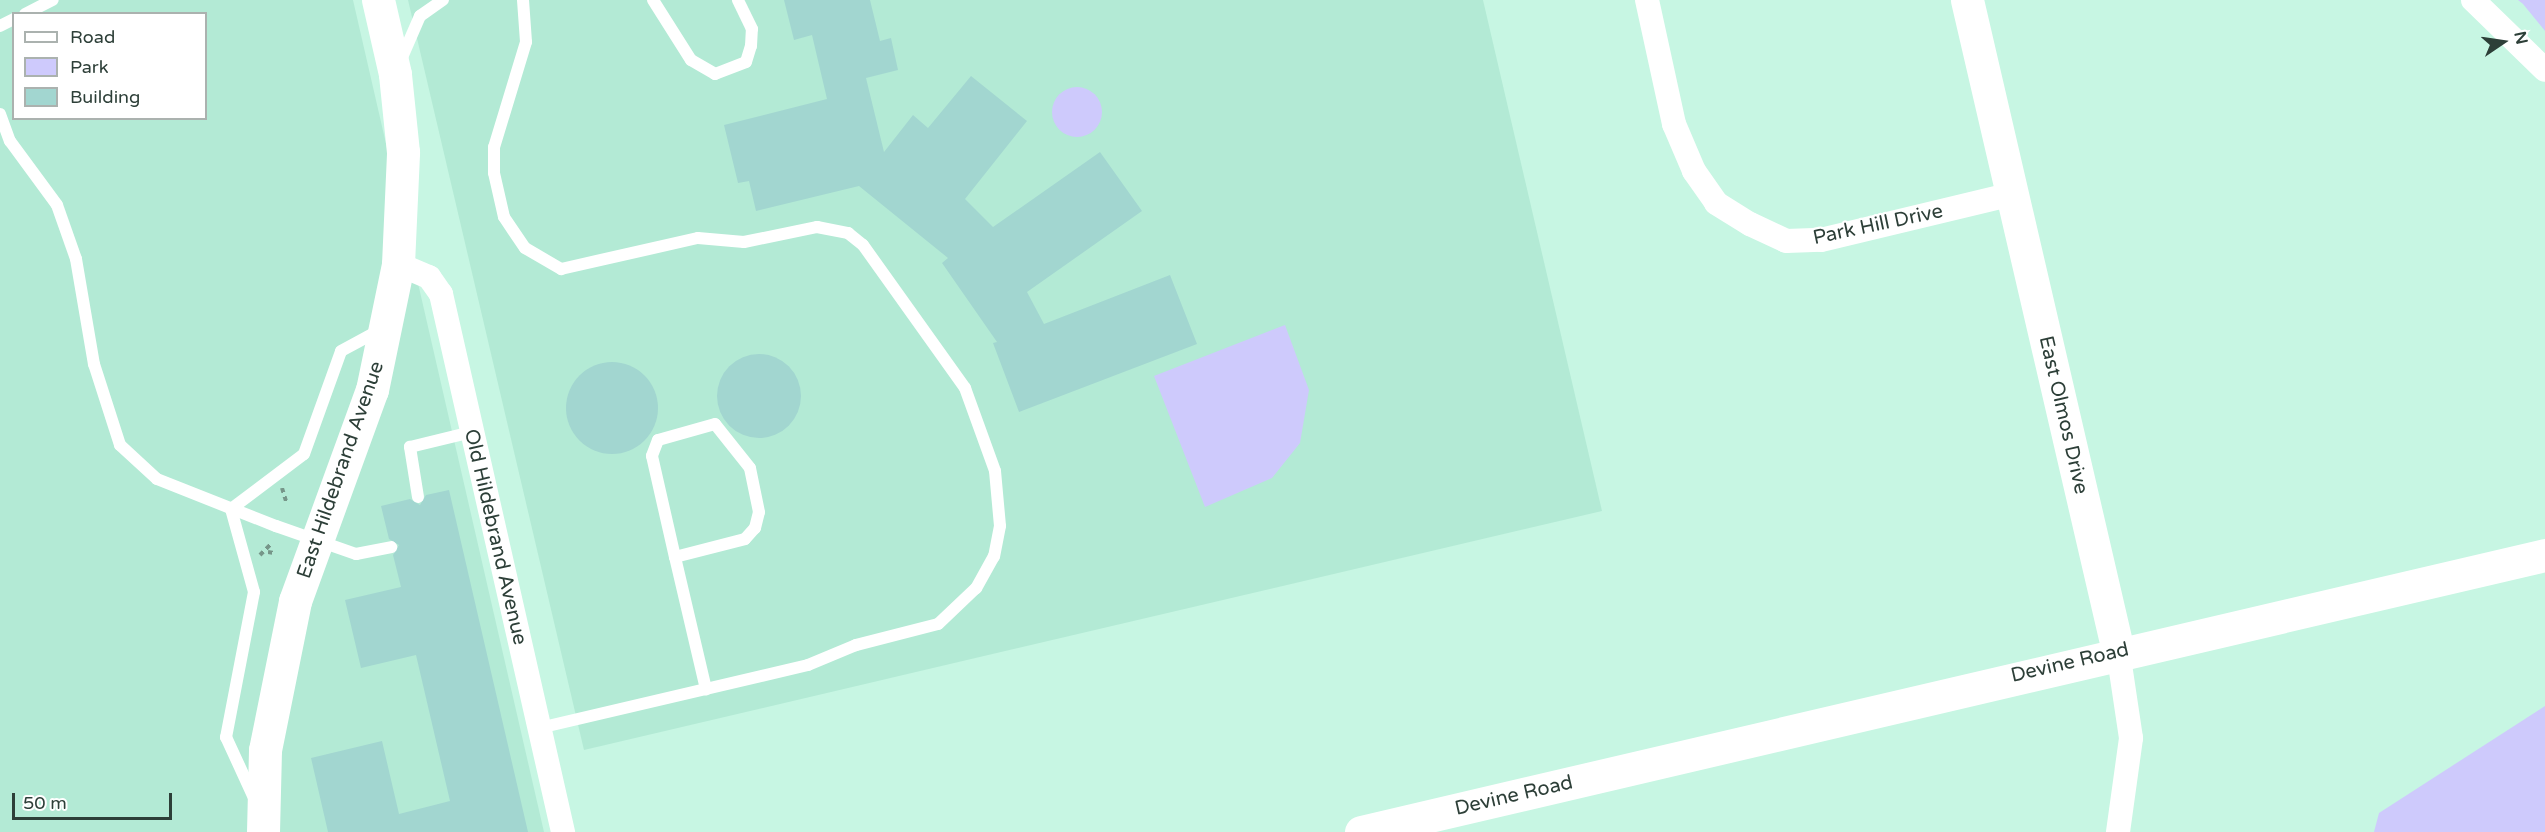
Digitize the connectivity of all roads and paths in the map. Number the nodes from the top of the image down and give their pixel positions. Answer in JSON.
{"nodes":[{"id":1,"x":54,"y":0,"type":"edge"},
{"id":2,"x":378,"y":0,"type":"edge"},
{"id":3,"x":443,"y":0,"type":"edge"},
{"id":4,"x":523,"y":0,"type":"edge"},
{"id":5,"x":653,"y":0,"type":"edge"},
{"id":6,"x":738,"y":0,"type":"edge"},
{"id":7,"x":1647,"y":0,"type":"edge"},
{"id":8,"x":1967,"y":0,"type":"edge"},
{"id":9,"x":2473,"y":0,"type":"edge"},
{"id":10,"x":29,"y":12,"type":"edge"},
{"id":11,"x":2545,"y":70,"type":"edge"},
{"id":12,"x":395,"y":74,"type":"junction"},
{"id":13,"x":0,"y":114,"type":"edge"},
{"id":14,"x":2012,"y":194,"type":"junction"},
{"id":15,"x":398,"y":264,"type":"junction"},
{"id":16,"x":388,"y":326,"type":"junction"},
{"id":17,"x":472,"y":432,"type":"junction"},
{"id":18,"x":280,"y":484,"type":"dead end"},
{"id":19,"x":418,"y":497,"type":"dead end"},
{"id":20,"x":289,"y":499,"type":"dead end"},
{"id":21,"x":231,"y":509,"type":"junction"},
{"id":22,"x":317,"y":541,"type":"junction"},
{"id":23,"x":271,"y":544,"type":"dead end"},
{"id":24,"x":391,"y":547,"type":"dead end"},
{"id":25,"x":268,"y":552,"type":"junction"},
{"id":26,"x":274,"y":553,"type":"dead end"},
{"id":27,"x":260,"y":555,"type":"dead end"},
{"id":28,"x":2545,"y":555,"type":"edge"},
{"id":29,"x":675,"y":556,"type":"junction"},
{"id":30,"x":2118,"y":651,"type":"junction"},
{"id":31,"x":706,"y":689,"type":"junction"},
{"id":32,"x":539,"y":728,"type":"junction"},
{"id":33,"x":1596,"y":776,"type":"junction"},
{"id":34,"x":263,"y":825,"type":"edge"},
{"id":35,"x":562,"y":832,"type":"edge"},
{"id":36,"x":1361,"y":832,"type":"edge"},
{"id":37,"x":1430,"y":832,"type":"edge"},
{"id":38,"x":2118,"y":832,"type":"edge"}],
"edges":[{"from":1,"to":10,"type":"lane"},
{"from":2,"to":12,"type":"street","name":"East Hildebrand Avenue"},
{"from":3,"to":12,"type":"lane"},
{"from":4,"to":31,"type":"lane"},
{"from":5,"to":6,"type":"lane"},
{"from":7,"to":14,"type":"street","name":"Park Hill Drive"},
{"from":8,"to":14,"type":"street","name":"East Olmos Drive"},
{"from":9,"to":11,"type":"street"},
{"from":12,"to":15,"type":"street","name":"East Hildebrand Avenue"},
{"from":13,"to":21,"type":"lane"},
{"from":14,"to":30,"type":"street","name":"East Olmos Drive"},
{"from":15,"to":16,"type":"street","name":"East Hildebrand Avenue"},
{"from":15,"to":17,"type":"street","name":"Old Hildebrand Avenue"},
{"from":16,"to":21,"type":"lane"},
{"from":16,"to":22,"type":"street","name":"East Hildebrand Avenue"},
{"from":17,"to":19,"type":"lane"},
{"from":17,"to":32,"type":"street","name":"Old Hildebrand Avenue"},
{"from":18,"to":20,"type":"path"},
{"from":21,"to":22,"type":"lane"},
{"from":21,"to":34,"type":"lane"},
{"from":22,"to":24,"type":"lane"},
{"from":22,"to":34,"type":"street","name":"East Hildebrand Avenue"},
{"from":23,"to":25,"type":"path"},
{"from":25,"to":26,"type":"path"},
{"from":25,"to":27,"type":"path"},
{"from":28,"to":30,"type":"street","name":"Devine Road"},
{"from":29,"to":29,"type":"lane"},
{"from":29,"to":31,"type":"lane"},
{"from":30,"to":33,"type":"street","name":"Devine Road"},
{"from":30,"to":38,"type":"street","name":"East Olmos Drive"},
{"from":31,"to":32,"type":"lane"},
{"from":32,"to":35,"type":"street","name":"Old Hildebrand Avenue"},
{"from":33,"to":36,"type":"street","name":"Devine Road"},
{"from":33,"to":37,"type":"street","name":"Devine Road"}]}
